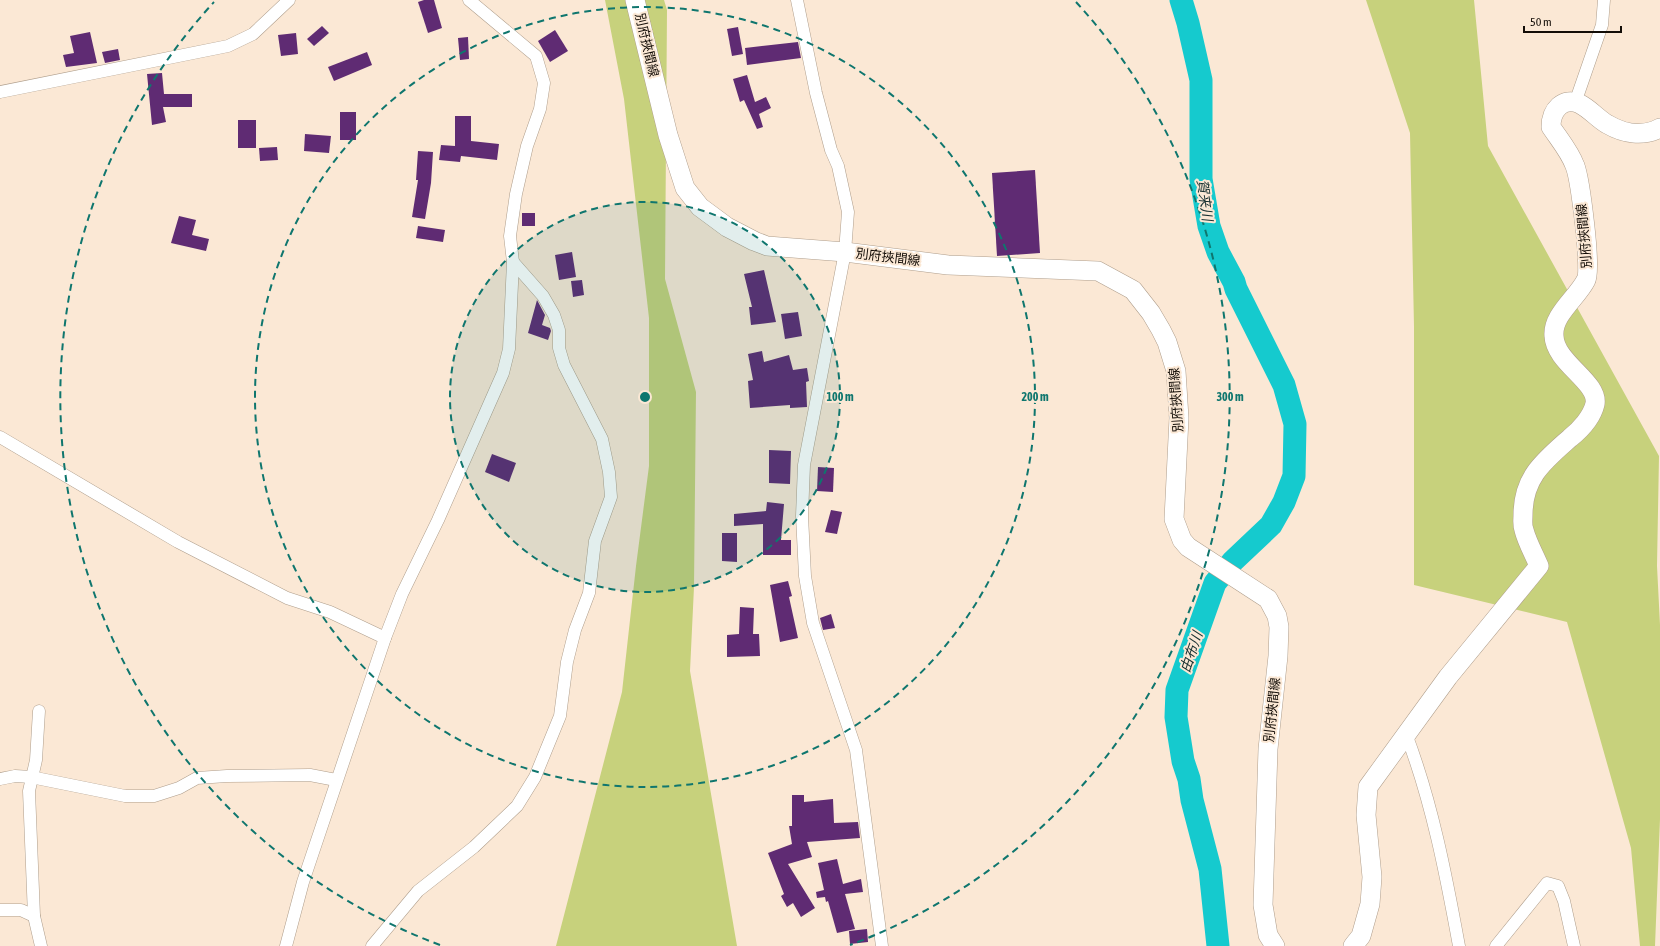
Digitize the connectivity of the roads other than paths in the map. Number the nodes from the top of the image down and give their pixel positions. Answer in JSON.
{"nodes":[{"id":1,"x":289,"y":0,"type":"edge"},
{"id":2,"x":469,"y":0,"type":"edge"},
{"id":3,"x":636,"y":0,"type":"edge"},
{"id":4,"x":797,"y":0,"type":"edge"},
{"id":5,"x":1604,"y":0,"type":"edge"},
{"id":6,"x":0,"y":92,"type":"edge"},
{"id":7,"x":1575,"y":103,"type":"junction"},
{"id":8,"x":1660,"y":128,"type":"edge"},
{"id":9,"x":845,"y":252,"type":"junction"},
{"id":10,"x":513,"y":262,"type":"junction"},
{"id":11,"x":0,"y":438,"type":"edge"},
{"id":12,"x":385,"y":638,"type":"junction"},
{"id":13,"x":39,"y":711,"type":"dead end"},
{"id":14,"x":1406,"y":734,"type":"junction"},
{"id":15,"x":31,"y":777,"type":"junction"},
{"id":16,"x":0,"y":779,"type":"edge"},
{"id":17,"x":336,"y":780,"type":"junction"},
{"id":18,"x":0,"y":910,"type":"edge"},
{"id":19,"x":34,"y":916,"type":"junction"},
{"id":20,"x":41,"y":946,"type":"edge"},
{"id":21,"x":286,"y":946,"type":"edge"},
{"id":22,"x":372,"y":946,"type":"edge"},
{"id":23,"x":882,"y":946,"type":"edge"},
{"id":24,"x":1275,"y":946,"type":"edge"},
{"id":25,"x":1353,"y":946,"type":"edge"},
{"id":26,"x":1459,"y":946,"type":"edge"},
{"id":27,"x":1496,"y":946,"type":"edge"},
{"id":28,"x":1574,"y":946,"type":"edge"}],
"edges":[{"from":1,"to":6,"type":"street"},
{"from":2,"to":10,"type":"street"},
{"from":3,"to":9,"type":"main road","name":"別府挾間線"},
{"from":4,"to":9,"type":"street"},
{"from":5,"to":7,"type":"street"},
{"from":7,"to":8,"type":"main road"},
{"from":7,"to":14,"type":"main road","name":"別府挾間線"},
{"from":9,"to":23,"type":"street"},
{"from":9,"to":24,"type":"main road","name":"別府挾間線"},
{"from":10,"to":12,"type":"street"},
{"from":10,"to":22,"type":"street"},
{"from":11,"to":12,"type":"street"},
{"from":12,"to":17,"type":"street"},
{"from":13,"to":15,"type":"street"},
{"from":14,"to":25,"type":"main road","name":"別府挾間線"},
{"from":14,"to":26,"type":"street"},
{"from":15,"to":16,"type":"street"},
{"from":15,"to":17,"type":"street"},
{"from":15,"to":19,"type":"street"},
{"from":17,"to":21,"type":"street"},
{"from":18,"to":19,"type":"street"},
{"from":19,"to":20,"type":"street"},
{"from":27,"to":28,"type":"street"}]}
